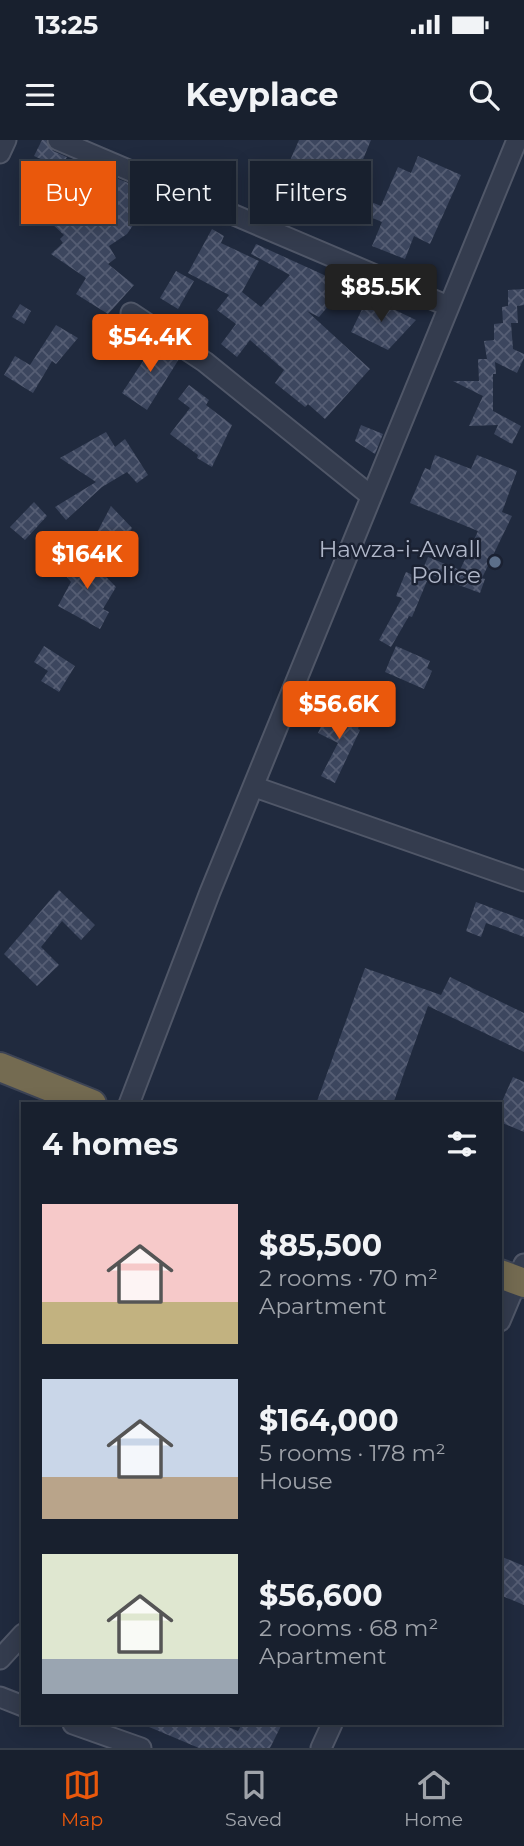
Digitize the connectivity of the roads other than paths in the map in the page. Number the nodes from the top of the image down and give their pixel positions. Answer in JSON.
{"nodes":[{"id":1,"x":6,"y":140,"type":"edge"},
{"id":2,"x":58,"y":140,"type":"edge"},
{"id":3,"x":517,"y":140,"type":"edge"},
{"id":4,"x":0,"y":153,"type":"edge"},
{"id":5,"x":448,"y":306,"type":"junction"},
{"id":6,"x":131,"y":313,"type":"dead end"},
{"id":7,"x":371,"y":496,"type":"junction"},
{"id":8,"x":255,"y":787,"type":"junction"},
{"id":9,"x":524,"y":881,"type":"edge"},
{"id":10,"x":0,"y":1067,"type":"edge"},
{"id":11,"x":87,"y":1102,"type":"edge"},
{"id":12,"x":130,"y":1102,"type":"edge"},
{"id":13,"x":516,"y":1275,"type":"edge"},
{"id":14,"x":502,"y":1315,"type":"edge"},
{"id":15,"x":21,"y":1636,"type":"edge"},
{"id":16,"x":0,"y":1659,"type":"edge"},
{"id":17,"x":0,"y":1697,"type":"edge"},
{"id":18,"x":21,"y":1705,"type":"edge"},
{"id":19,"x":76,"y":1725,"type":"edge"},
{"id":20,"x":332,"y":1725,"type":"edge"},
{"id":21,"x":141,"y":1748,"type":"edge"},
{"id":22,"x":321,"y":1748,"type":"edge"}],
"edges":[{"from":1,"to":4,"type":"street"},
{"from":2,"to":5,"type":"street"},
{"from":3,"to":5,"type":"street"},
{"from":5,"to":7,"type":"street"},
{"from":6,"to":7,"type":"street"},
{"from":7,"to":8,"type":"street"},
{"from":8,"to":9,"type":"street"},
{"from":8,"to":12,"type":"street"},
{"from":10,"to":11,"type":"highway"},
{"from":13,"to":14,"type":"street"},
{"from":15,"to":16,"type":"street"},
{"from":17,"to":18,"type":"street"},
{"from":19,"to":21,"type":"street"},
{"from":20,"to":22,"type":"street"}]}
